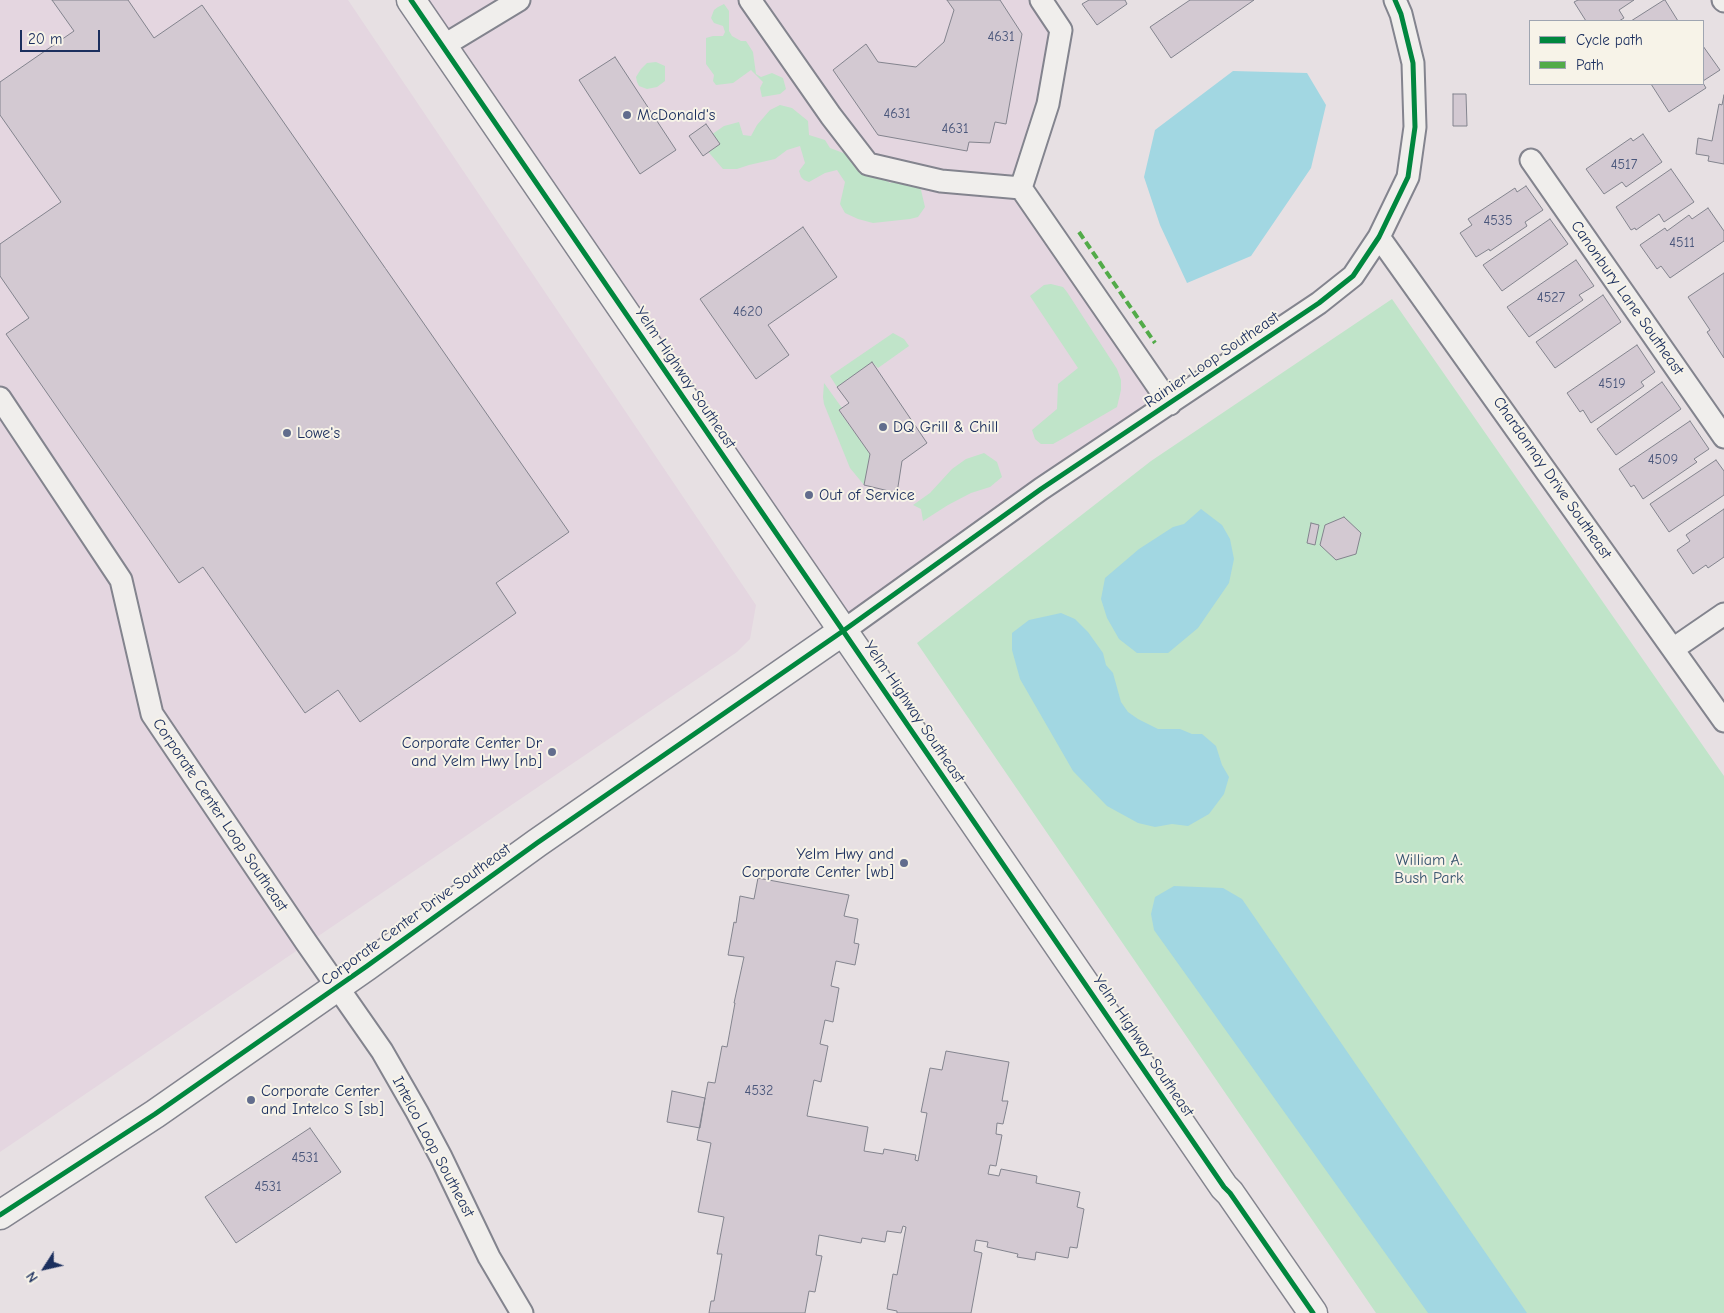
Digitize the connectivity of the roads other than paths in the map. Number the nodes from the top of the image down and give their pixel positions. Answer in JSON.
{"nodes":[{"id":1,"x":411,"y":0,"type":"edge"},
{"id":2,"x":518,"y":0,"type":"edge"},
{"id":3,"x":750,"y":0,"type":"edge"},
{"id":4,"x":1041,"y":0,"type":"edge"},
{"id":5,"x":1395,"y":0,"type":"edge"},
{"id":6,"x":443,"y":46,"type":"junction"},
{"id":7,"x":1531,"y":160,"type":"dead end"},
{"id":8,"x":1021,"y":188,"type":"junction"},
{"id":9,"x":1379,"y":236,"type":"junction"},
{"id":10,"x":0,"y":398,"type":"edge"},
{"id":11,"x":1170,"y":404,"type":"junction"},
{"id":12,"x":1720,"y":423,"type":"edge"},
{"id":13,"x":1724,"y":614,"type":"edge"},
{"id":14,"x":843,"y":631,"type":"junction"},
{"id":15,"x":1674,"y":649,"type":"junction"},
{"id":16,"x":1724,"y":720,"type":"edge"},
{"id":17,"x":337,"y":987,"type":"junction"},
{"id":18,"x":0,"y":1215,"type":"edge"},
{"id":19,"x":522,"y":1313,"type":"edge"},
{"id":20,"x":1312,"y":1313,"type":"edge"}],
"edges":[{"from":1,"to":6,"type":"main road","name":"Yelm Highway Southeast"},
{"from":2,"to":6,"type":"street"},
{"from":3,"to":8,"type":"street"},
{"from":4,"to":8,"type":"street"},
{"from":5,"to":9,"type":"street","name":"Rainier Loop Southeast"},
{"from":6,"to":14,"type":"main road","name":"Yelm Highway Southeast"},
{"from":7,"to":12,"type":"street","name":"Canonbury Lane Southeast"},
{"from":8,"to":11,"type":"street"},
{"from":9,"to":11,"type":"street","name":"Rainier Loop Southeast"},
{"from":9,"to":15,"type":"street","name":"Chardonnay Drive Southeast"},
{"from":10,"to":17,"type":"street","name":"Corporate Center Loop Southeast"},
{"from":11,"to":14,"type":"street","name":"Rainier Loop Southeast"},
{"from":13,"to":15,"type":"street"},
{"from":14,"to":17,"type":"main road","name":"Corporate Center Drive Southeast"},
{"from":14,"to":20,"type":"main road","name":"Yelm Highway Southeast"},
{"from":15,"to":16,"type":"street","name":"Chardonnay Drive Southeast"},
{"from":17,"to":18,"type":"main road","name":"Corporate Center Drive Southeast"},
{"from":17,"to":19,"type":"street","name":"Intelco Loop Southeast"}]}
